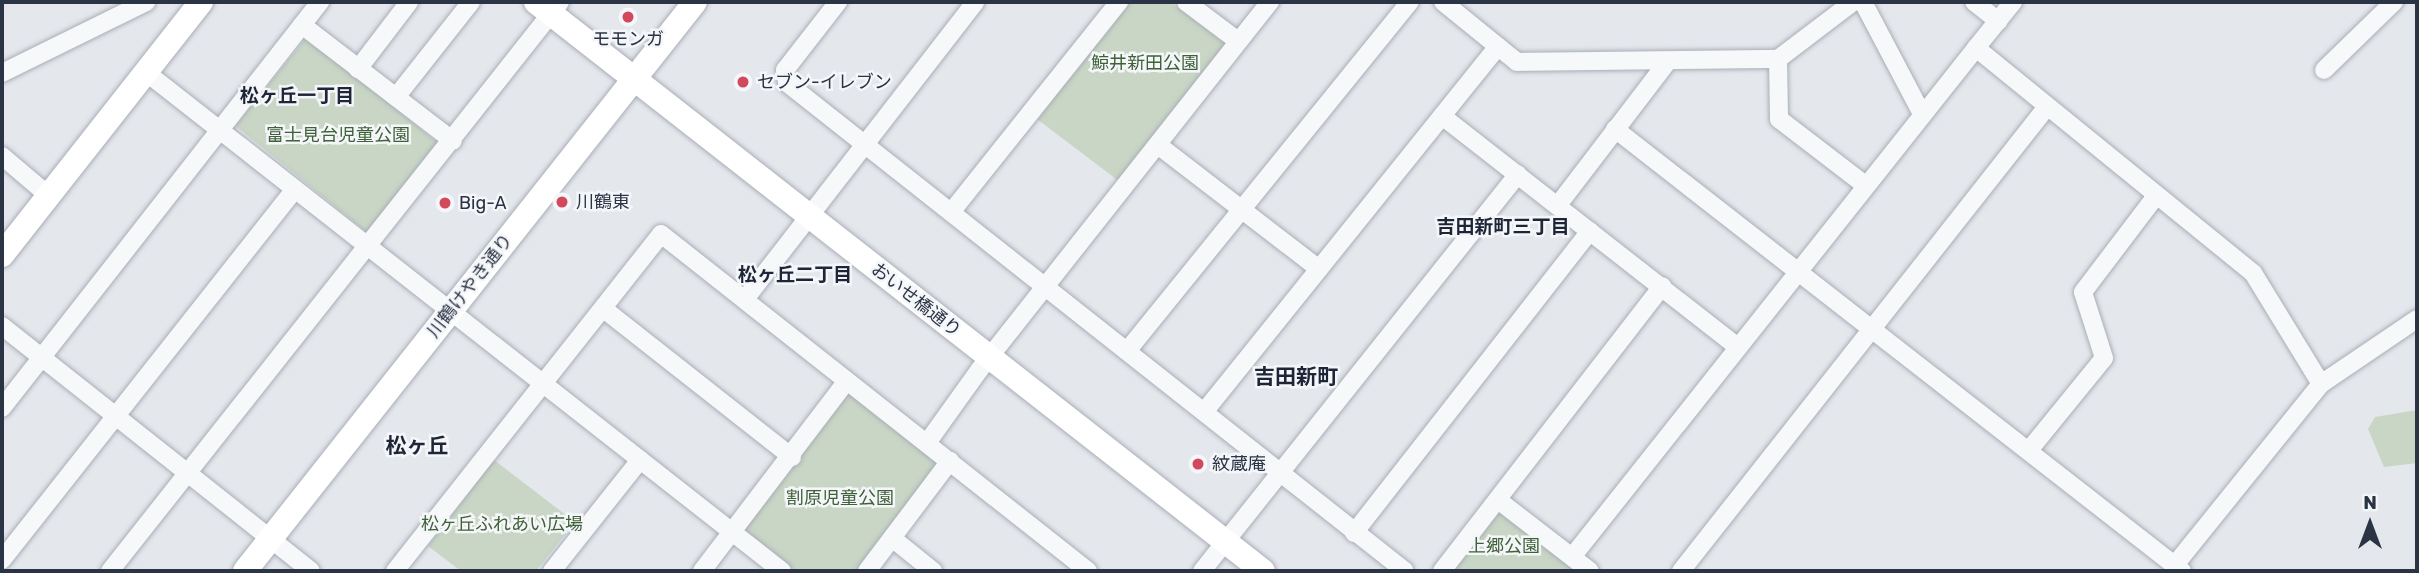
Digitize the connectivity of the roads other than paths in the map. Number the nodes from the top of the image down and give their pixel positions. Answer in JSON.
{"nodes":[{"id":1,"x":146,"y":2,"type":"edge"},
{"id":2,"x":201,"y":2,"type":"edge"},
{"id":3,"x":320,"y":2,"type":"edge"},
{"id":4,"x":409,"y":2,"type":"edge"},
{"id":5,"x":471,"y":2,"type":"edge"},
{"id":6,"x":695,"y":2,"type":"edge"},
{"id":7,"x":838,"y":2,"type":"edge"},
{"id":8,"x":975,"y":2,"type":"edge"},
{"id":9,"x":1119,"y":2,"type":"edge"},
{"id":10,"x":1186,"y":2,"type":"edge"},
{"id":11,"x":1270,"y":2,"type":"edge"},
{"id":12,"x":1410,"y":2,"type":"edge"},
{"id":13,"x":1443,"y":2,"type":"edge"},
{"id":14,"x":1853,"y":2,"type":"edge"},
{"id":15,"x":1863,"y":2,"type":"edge"},
{"id":16,"x":1975,"y":2,"type":"edge"},
{"id":17,"x":2013,"y":2,"type":"edge"},
{"id":18,"x":2394,"y":2,"type":"edge"},
{"id":19,"x":549,"y":6,"type":"edge"},
{"id":20,"x":1998,"y":21,"type":"junction"},
{"id":21,"x":302,"y":25,"type":"junction"},
{"id":22,"x":1238,"y":41,"type":"junction"},
{"id":23,"x":1498,"y":46,"type":"junction"},
{"id":24,"x":1976,"y":48,"type":"junction"},
{"id":25,"x":1778,"y":59,"type":"junction"},
{"id":26,"x":1668,"y":61,"type":"junction"},
{"id":27,"x":358,"y":69,"type":"junction"},
{"id":28,"x":2324,"y":70,"type":"dead end"},
{"id":29,"x":147,"y":73,"type":"junction"},
{"id":30,"x":2,"y":74,"type":"edge"},
{"id":31,"x":635,"y":77,"type":"junction"},
{"id":32,"x":396,"y":97,"type":"junction"},
{"id":33,"x":2046,"y":108,"type":"junction"},
{"id":34,"x":1922,"y":114,"type":"junction"},
{"id":35,"x":1442,"y":116,"type":"junction"},
{"id":36,"x":219,"y":130,"type":"junction"},
{"id":37,"x":1615,"y":130,"type":"junction"},
{"id":38,"x":453,"y":141,"type":"junction"},
{"id":39,"x":863,"y":141,"type":"junction"},
{"id":40,"x":1158,"y":145,"type":"junction"},
{"id":41,"x":2,"y":156,"type":"edge"},
{"id":42,"x":1518,"y":174,"type":"junction"},
{"id":43,"x":1865,"y":185,"type":"junction"},
{"id":44,"x":293,"y":190,"type":"junction"},
{"id":45,"x":48,"y":195,"type":"junction"},
{"id":46,"x":2156,"y":196,"type":"junction"},
{"id":47,"x":1558,"y":205,"type":"junction"},
{"id":48,"x":1243,"y":209,"type":"junction"},
{"id":49,"x":951,"y":211,"type":"junction"},
{"id":50,"x":808,"y":214,"type":"junction"},
{"id":51,"x":1590,"y":230,"type":"junction"},
{"id":52,"x":367,"y":248,"type":"junction"},
{"id":53,"x":2,"y":255,"type":"edge"},
{"id":54,"x":1319,"y":269,"type":"junction"},
{"id":55,"x":1795,"y":271,"type":"junction"},
{"id":56,"x":1046,"y":286,"type":"junction"},
{"id":57,"x":1662,"y":286,"type":"junction"},
{"id":58,"x":745,"y":299,"type":"junction"},
{"id":59,"x":605,"y":310,"type":"junction"},
{"id":60,"x":448,"y":313,"type":"junction"},
{"id":61,"x":2417,"y":319,"type":"edge"},
{"id":62,"x":2,"y":326,"type":"edge"},
{"id":63,"x":1872,"y":330,"type":"junction"},
{"id":64,"x":1736,"y":346,"type":"junction"},
{"id":65,"x":1127,"y":351,"type":"junction"},
{"id":66,"x":989,"y":357,"type":"junction"},
{"id":67,"x":42,"y":359,"type":"junction"},
{"id":68,"x":847,"y":381,"type":"junction"},
{"id":69,"x":545,"y":384,"type":"junction"},
{"id":70,"x":2321,"y":384,"type":"junction"},
{"id":71,"x":2,"y":408,"type":"edge"},
{"id":72,"x":1204,"y":412,"type":"junction"},
{"id":73,"x":115,"y":415,"type":"junction"},
{"id":74,"x":927,"y":443,"type":"junction"},
{"id":75,"x":2030,"y":449,"type":"junction"},
{"id":76,"x":792,"y":457,"type":"junction"},
{"id":77,"x":640,"y":460,"type":"junction"},
{"id":78,"x":950,"y":461,"type":"junction"},
{"id":79,"x":188,"y":471,"type":"junction"},
{"id":80,"x":1279,"y":472,"type":"junction"},
{"id":81,"x":1498,"y":500,"type":"junction"},
{"id":82,"x":732,"y":532,"type":"junction"},
{"id":83,"x":1354,"y":533,"type":"junction"},
{"id":84,"x":271,"y":538,"type":"junction"},
{"id":85,"x":892,"y":538,"type":"junction"},
{"id":86,"x":1224,"y":541,"type":"junction"},
{"id":87,"x":1572,"y":557,"type":"junction"},
{"id":88,"x":2,"y":560,"type":"edge"},
{"id":89,"x":2178,"y":568,"type":"edge"},
{"id":90,"x":871,"y":569,"type":"edge"},
{"id":91,"x":110,"y":571,"type":"edge"},
{"id":92,"x":245,"y":571,"type":"edge"},
{"id":93,"x":312,"y":571,"type":"edge"},
{"id":94,"x":395,"y":571,"type":"edge"},
{"id":95,"x":552,"y":571,"type":"edge"},
{"id":96,"x":702,"y":571,"type":"edge"},
{"id":97,"x":782,"y":571,"type":"edge"},
{"id":98,"x":933,"y":571,"type":"edge"},
{"id":99,"x":1088,"y":571,"type":"edge"},
{"id":100,"x":1202,"y":571,"type":"edge"},
{"id":101,"x":1263,"y":571,"type":"edge"},
{"id":102,"x":1405,"y":571,"type":"edge"},
{"id":103,"x":1442,"y":571,"type":"edge"},
{"id":104,"x":1590,"y":571,"type":"edge"},
{"id":105,"x":1681,"y":571,"type":"edge"}],
"edges":[{"from":1,"to":30,"type":"street"},
{"from":2,"to":29,"type":"street"},
{"from":3,"to":21,"type":"street"},
{"from":4,"to":27,"type":"street"},
{"from":5,"to":32,"type":"street"},
{"from":6,"to":31,"type":"street","name":"川鶴けやき通り"},
{"from":7,"to":39,"type":"street"},
{"from":8,"to":39,"type":"street"},
{"from":9,"to":49,"type":"street"},
{"from":10,"to":22,"type":"street"},
{"from":11,"to":22,"type":"street"},
{"from":12,"to":48,"type":"street"},
{"from":13,"to":23,"type":"street"},
{"from":14,"to":25,"type":"street"},
{"from":15,"to":34,"type":"street"},
{"from":16,"to":20,"type":"street"},
{"from":17,"to":20,"type":"street"},
{"from":18,"to":28,"type":"street"},
{"from":19,"to":31,"type":"street","name":"おいせ橋通り"},
{"from":19,"to":38,"type":"street"},
{"from":20,"to":24,"type":"street"},
{"from":21,"to":27,"type":"street"},
{"from":21,"to":36,"type":"street"},
{"from":22,"to":40,"type":"street"},
{"from":23,"to":26,"type":"street"},
{"from":23,"to":35,"type":"street"},
{"from":24,"to":33,"type":"street"},
{"from":24,"to":34,"type":"street"},
{"from":25,"to":26,"type":"street"},
{"from":25,"to":43,"type":"street"},
{"from":26,"to":37,"type":"street"},
{"from":27,"to":32,"type":"street"},
{"from":29,"to":36,"type":"street"},
{"from":29,"to":45,"type":"street"},
{"from":31,"to":50,"type":"street","name":"おいせ橋通り"},
{"from":31,"to":60,"type":"street","name":"川鶴けやき通り"},
{"from":32,"to":38,"type":"street"},
{"from":33,"to":46,"type":"street"},
{"from":33,"to":63,"type":"street"},
{"from":34,"to":43,"type":"street"},
{"from":35,"to":42,"type":"street"},
{"from":35,"to":54,"type":"street"},
{"from":36,"to":44,"type":"street"},
{"from":36,"to":67,"type":"street"},
{"from":37,"to":47,"type":"street"},
{"from":37,"to":55,"type":"street"},
{"from":38,"to":52,"type":"street"},
{"from":39,"to":49,"type":"street"},
{"from":39,"to":50,"type":"street"},
{"from":40,"to":48,"type":"street"},
{"from":40,"to":56,"type":"street"},
{"from":41,"to":45,"type":"street"},
{"from":42,"to":47,"type":"street"},
{"from":42,"to":80,"type":"street"},
{"from":43,"to":55,"type":"street"},
{"from":44,"to":52,"type":"street"},
{"from":44,"to":73,"type":"street"},
{"from":45,"to":53,"type":"street"},
{"from":46,"to":70,"type":"street"},
{"from":46,"to":75,"type":"street"},
{"from":47,"to":51,"type":"street"},
{"from":48,"to":54,"type":"street"},
{"from":48,"to":65,"type":"street"},
{"from":49,"to":56,"type":"street"},
{"from":50,"to":58,"type":"street"},
{"from":50,"to":66,"type":"street","name":"おいせ橋通り"},
{"from":51,"to":57,"type":"street"},
{"from":51,"to":83,"type":"street"},
{"from":52,"to":60,"type":"street"},
{"from":52,"to":79,"type":"street"},
{"from":54,"to":72,"type":"street"},
{"from":55,"to":63,"type":"street"},
{"from":55,"to":64,"type":"street"},
{"from":56,"to":65,"type":"street"},
{"from":56,"to":66,"type":"street"},
{"from":57,"to":64,"type":"street"},
{"from":57,"to":81,"type":"street"},
{"from":58,"to":59,"type":"street"},
{"from":58,"to":68,"type":"street"},
{"from":59,"to":69,"type":"street"},
{"from":59,"to":76,"type":"street"},
{"from":60,"to":69,"type":"street"},
{"from":60,"to":84,"type":"street","name":"川鶴けやき通り"},
{"from":61,"to":70,"type":"street"},
{"from":62,"to":67,"type":"street"},
{"from":63,"to":75,"type":"street"},
{"from":63,"to":105,"type":"street"},
{"from":64,"to":87,"type":"street"},
{"from":65,"to":72,"type":"street"},
{"from":66,"to":74,"type":"street"},
{"from":66,"to":86,"type":"street","name":"おいせ橋通り"},
{"from":67,"to":71,"type":"street"},
{"from":67,"to":73,"type":"street"},
{"from":68,"to":74,"type":"street"},
{"from":68,"to":76,"type":"street"},
{"from":69,"to":77,"type":"street"},
{"from":69,"to":94,"type":"street"},
{"from":70,"to":89,"type":"street"},
{"from":72,"to":80,"type":"street"},
{"from":73,"to":79,"type":"street"},
{"from":73,"to":88,"type":"street"},
{"from":74,"to":78,"type":"street"},
{"from":75,"to":89,"type":"street"},
{"from":76,"to":82,"type":"street"},
{"from":77,"to":82,"type":"street"},
{"from":77,"to":95,"type":"street"},
{"from":78,"to":85,"type":"street"},
{"from":78,"to":99,"type":"street"},
{"from":79,"to":84,"type":"street"},
{"from":79,"to":91,"type":"street"},
{"from":80,"to":83,"type":"street"},
{"from":80,"to":86,"type":"street"},
{"from":81,"to":87,"type":"street"},
{"from":81,"to":103,"type":"street"},
{"from":82,"to":96,"type":"street"},
{"from":82,"to":97,"type":"street"},
{"from":83,"to":102,"type":"street"},
{"from":84,"to":92,"type":"street","name":"川鶴けやき通り"},
{"from":84,"to":93,"type":"street"},
{"from":85,"to":90,"type":"street"},
{"from":85,"to":98,"type":"street"},
{"from":86,"to":100,"type":"street"},
{"from":86,"to":101,"type":"street","name":"おいせ橋通り"},
{"from":87,"to":104,"type":"street"}]}
